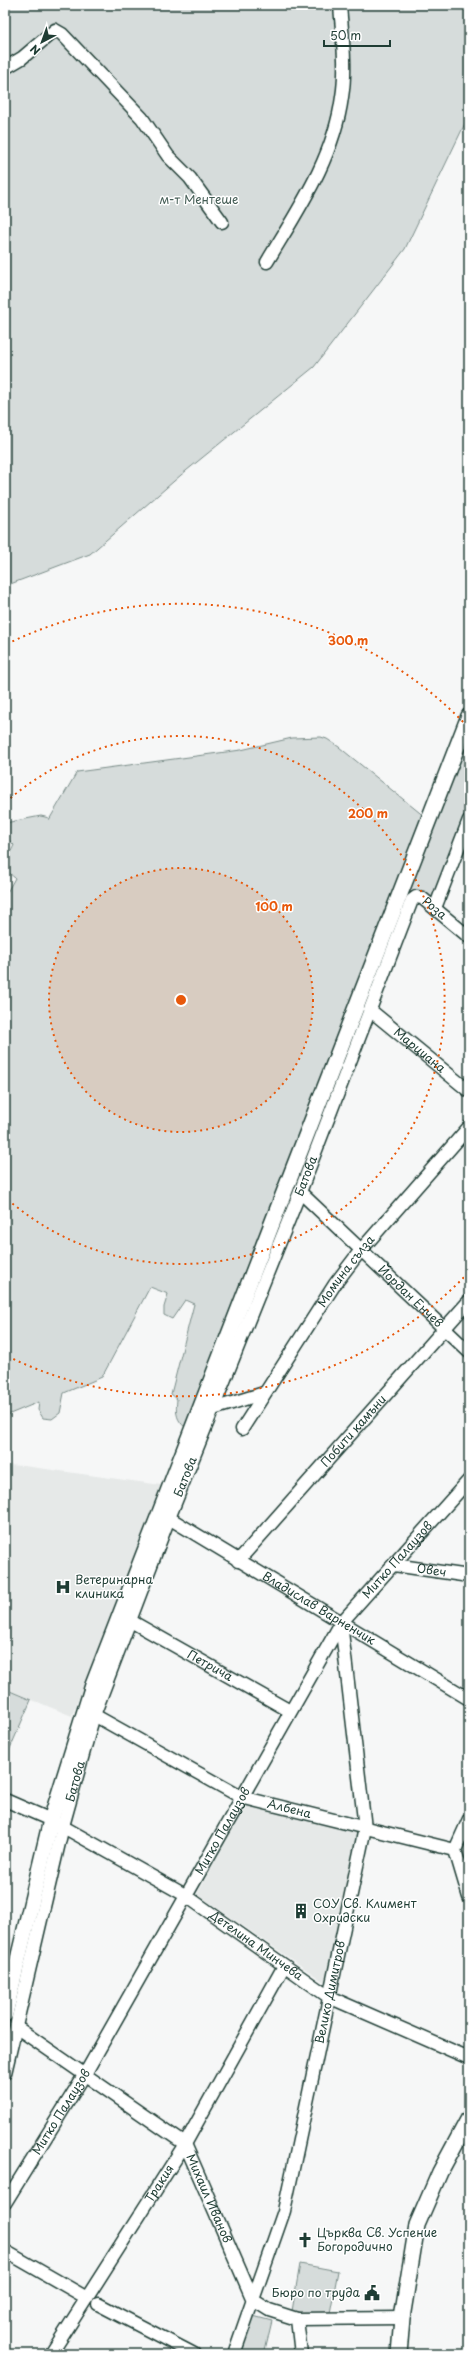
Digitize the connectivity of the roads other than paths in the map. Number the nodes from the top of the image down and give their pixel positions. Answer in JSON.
{"nodes":[{"id":1,"x":340,"y":5,"type":"edge"},
{"id":2,"x":5,"y":68,"type":"edge"},
{"id":3,"x":222,"y":222,"type":"dead end"},
{"id":4,"x":267,"y":262,"type":"dead end"},
{"id":5,"x":469,"y":716,"type":"edge"},
{"id":6,"x":469,"y":821,"type":"edge"},
{"id":7,"x":416,"y":897,"type":"joint"},
{"id":8,"x":435,"y":908,"type":"junction"},
{"id":9,"x":469,"y":937,"type":"edge"},
{"id":10,"x":370,"y":1010,"type":"junction"},
{"id":11,"x":469,"y":1091,"type":"edge"},
{"id":12,"x":469,"y":1128,"type":"edge"},
{"id":13,"x":300,"y":1192,"type":"junction"},
{"id":14,"x":361,"y":1250,"type":"junction"},
{"id":15,"x":469,"y":1301,"type":"edge"},
{"id":16,"x":444,"y":1329,"type":"junction"},
{"id":17,"x":469,"y":1352,"type":"edge"},
{"id":18,"x":264,"y":1393,"type":"junction"},
{"id":19,"x":212,"y":1409,"type":"junction"},
{"id":20,"x":242,"y":1429,"type":"dead end"},
{"id":21,"x":469,"y":1480,"type":"edge"},
{"id":22,"x":169,"y":1518,"type":"junction"},
{"id":23,"x":238,"y":1561,"type":"junction"},
{"id":24,"x":394,"y":1565,"type":"junction"},
{"id":25,"x":469,"y":1576,"type":"edge"},
{"id":26,"x":130,"y":1620,"type":"junction"},
{"id":27,"x":341,"y":1623,"type":"junction"},
{"id":28,"x":469,"y":1699,"type":"edge"},
{"id":29,"x":290,"y":1711,"type":"junction"},
{"id":30,"x":94,"y":1715,"type":"junction"},
{"id":31,"x":241,"y":1797,"type":"junction"},
{"id":32,"x":5,"y":1800,"type":"edge"},
{"id":33,"x":469,"y":1819,"type":"edge"},
{"id":34,"x":57,"y":1823,"type":"junction"},
{"id":35,"x":365,"y":1828,"type":"junction"},
{"id":36,"x":455,"y":1850,"type":"junction"},
{"id":37,"x":185,"y":1895,"type":"junction"},
{"id":38,"x":469,"y":1897,"type":"edge"},
{"id":39,"x":284,"y":1966,"type":"junction"},
{"id":40,"x":329,"y":1997,"type":"junction"},
{"id":41,"x":6,"y":2004,"type":"edge"},
{"id":42,"x":16,"y":2027,"type":"junction"},
{"id":43,"x":469,"y":2058,"type":"edge"},
{"id":44,"x":5,"y":2073,"type":"edge"},
{"id":45,"x":84,"y":2074,"type":"junction"},
{"id":46,"x":469,"y":2118,"type":"edge"},
{"id":47,"x":185,"y":2144,"type":"junction"},
{"id":48,"x":5,"y":2203,"type":"edge"},
{"id":49,"x":5,"y":2251,"type":"edge"},
{"id":50,"x":87,"y":2298,"type":"junction"},
{"id":51,"x":253,"y":2300,"type":"junction"},
{"id":52,"x":98,"y":2304,"type":"dead end"},
{"id":53,"x":402,"y":2318,"type":"junction"},
{"id":54,"x":298,"y":2319,"type":"junction"},
{"id":55,"x":51,"y":2354,"type":"edge"},
{"id":56,"x":194,"y":2354,"type":"edge"},
{"id":57,"x":234,"y":2354,"type":"edge"},
{"id":58,"x":301,"y":2354,"type":"edge"},
{"id":59,"x":399,"y":2354,"type":"edge"}],
"edges":[{"from":1,"to":4,"type":"street"},
{"from":2,"to":3,"type":"street"},
{"from":5,"to":34,"type":"main road"},
{"from":6,"to":8,"type":"street"},
{"from":7,"to":8,"type":"street","name":"Роза"},
{"from":7,"to":10,"type":"street","name":"Батова"},
{"from":8,"to":9,"type":"street","name":"Роза"},
{"from":10,"to":11,"type":"street","name":"Марциана"},
{"from":10,"to":13,"type":"street","name":"Батова"},
{"from":12,"to":14,"type":"street","name":"Момина сълза"},
{"from":13,"to":14,"type":"street","name":"Йордан Енчев"},
{"from":13,"to":19,"type":"street","name":"Батова"},
{"from":14,"to":16,"type":"street","name":"Йордан Енчев"},
{"from":14,"to":18,"type":"street","name":"Момина сълза"},
{"from":15,"to":16,"type":"street","name":"Побити камъни"},
{"from":16,"to":17,"type":"street","name":"Йордан Енчев"},
{"from":16,"to":23,"type":"street","name":"Побити камъни"},
{"from":18,"to":19,"type":"street"},
{"from":18,"to":20,"type":"street","name":"Момина сълза"},
{"from":19,"to":22,"type":"street","name":"Батова"},
{"from":21,"to":24,"type":"street","name":"Митко Палаузов"},
{"from":22,"to":23,"type":"street","name":"Владислав Варненчик"},
{"from":22,"to":26,"type":"street","name":"Батова"},
{"from":23,"to":27,"type":"street","name":"Владислав Варненчик"},
{"from":24,"to":25,"type":"street","name":"Овеч"},
{"from":24,"to":27,"type":"street","name":"Митко Палаузов"},
{"from":26,"to":29,"type":"street","name":"Петрича"},
{"from":26,"to":30,"type":"street","name":"Батова"},
{"from":27,"to":28,"type":"street","name":"Владислав Варненчик"},
{"from":27,"to":29,"type":"street","name":"Митко Палаузов"},
{"from":27,"to":35,"type":"street","name":"Велико Димитров"},
{"from":29,"to":31,"type":"street","name":"Митко Палаузов"},
{"from":30,"to":31,"type":"street","name":"Албена"},
{"from":30,"to":34,"type":"street","name":"Батова"},
{"from":31,"to":35,"type":"street","name":"Албена"},
{"from":31,"to":37,"type":"street","name":"Митко Палаузов"},
{"from":32,"to":34,"type":"street","name":"Детелина Минчева"},
{"from":33,"to":36,"type":"street"},
{"from":34,"to":37,"type":"street","name":"Детелина Минчева"},
{"from":34,"to":41,"type":"main road"},
{"from":34,"to":42,"type":"street","name":"Батова"},
{"from":35,"to":36,"type":"street","name":"Албена"},
{"from":35,"to":40,"type":"street","name":"Велико Димитров"},
{"from":36,"to":38,"type":"street"},
{"from":37,"to":39,"type":"street","name":"Детелина Минчева"},
{"from":37,"to":45,"type":"street","name":"Митко Палаузов"},
{"from":39,"to":40,"type":"street","name":"Детелина Минчева"},
{"from":39,"to":47,"type":"street","name":"Тракия"},
{"from":40,"to":43,"type":"street","name":"Детелина Минчева"},
{"from":40,"to":51,"type":"street","name":"Велико Димитров"},
{"from":42,"to":44,"type":"street","name":"Батова"},
{"from":42,"to":45,"type":"street","name":"Михаил Иванов"},
{"from":45,"to":47,"type":"street","name":"Михаил Иванов"},
{"from":45,"to":48,"type":"street","name":"Митко Палаузов"},
{"from":46,"to":53,"type":"main road"},
{"from":47,"to":50,"type":"street","name":"Тракия"},
{"from":47,"to":51,"type":"street","name":"Михаил Иванов"},
{"from":49,"to":50,"type":"street"},
{"from":50,"to":55,"type":"street","name":"Тракия"},
{"from":51,"to":54,"type":"street"},
{"from":51,"to":57,"type":"street","name":"Велико Димитров"},
{"from":52,"to":56,"type":"street"},
{"from":53,"to":54,"type":"street"},
{"from":53,"to":59,"type":"main road"},
{"from":54,"to":58,"type":"street"}]}
